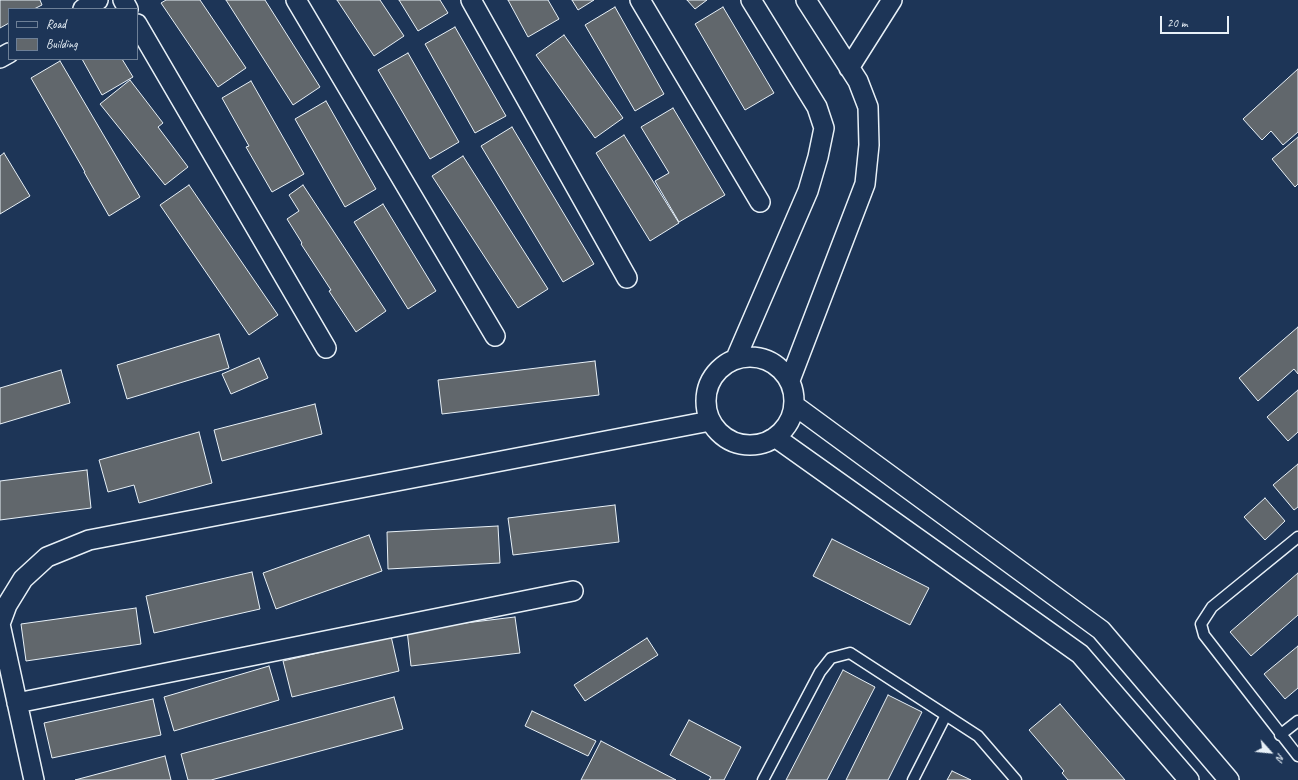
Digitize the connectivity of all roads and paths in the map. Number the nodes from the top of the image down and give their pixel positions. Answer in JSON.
{"nodes":[{"id":1,"x":98,"y":0,"type":"edge"},
{"id":2,"x":296,"y":0,"type":"edge"},
{"id":3,"x":471,"y":0,"type":"edge"},
{"id":4,"x":640,"y":0,"type":"edge"},
{"id":5,"x":751,"y":0,"type":"edge"},
{"id":6,"x":806,"y":0,"type":"edge"},
{"id":7,"x":892,"y":0,"type":"edge"},
{"id":8,"x":85,"y":8,"type":"edge"},
{"id":9,"x":138,"y":26,"type":"edge"},
{"id":10,"x":850,"y":68,"type":"junction"},
{"id":11,"x":760,"y":202,"type":"dead end"},
{"id":12,"x":627,"y":278,"type":"dead end"},
{"id":13,"x":495,"y":336,"type":"dead end"},
{"id":14,"x":326,"y":348,"type":"dead end"},
{"id":15,"x":736,"y":358,"type":"junction"},
{"id":16,"x":790,"y":380,"type":"junction"},
{"id":17,"x":794,"y":405,"type":"junction"},
{"id":18,"x":710,"y":421,"type":"junction"},
{"id":19,"x":775,"y":437,"type":"junction"},
{"id":20,"x":1298,"y":537,"type":"edge"},
{"id":21,"x":573,"y":591,"type":"dead end"},
{"id":22,"x":1101,"y":630,"type":"junction"},
{"id":23,"x":1080,"y":654,"type":"junction"},
{"id":24,"x":17,"y":703,"type":"junction"},
{"id":25,"x":946,"y":715,"type":"junction"},
{"id":26,"x":1298,"y":721,"type":"edge"},
{"id":27,"x":1280,"y":735,"type":"junction"},
{"id":28,"x":1298,"y":756,"type":"edge"},
{"id":29,"x":34,"y":780,"type":"edge"},
{"id":30,"x":763,"y":780,"type":"edge"},
{"id":31,"x":913,"y":780,"type":"edge"},
{"id":32,"x":1016,"y":780,"type":"edge"},
{"id":33,"x":1189,"y":780,"type":"edge"},
{"id":34,"x":1229,"y":780,"type":"edge"}],
"edges":[{"from":1,"to":8,"type":"street"},
{"from":2,"to":13,"type":"street"},
{"from":3,"to":12,"type":"street"},
{"from":4,"to":11,"type":"street"},
{"from":5,"to":15,"type":"street"},
{"from":6,"to":10,"type":"street"},
{"from":7,"to":10,"type":"street"},
{"from":9,"to":14,"type":"street"},
{"from":10,"to":16,"type":"street"},
{"from":15,"to":16,"type":"street"},
{"from":15,"to":18,"type":"street"},
{"from":16,"to":17,"type":"street"},
{"from":17,"to":19,"type":"street"},
{"from":17,"to":22,"type":"street"},
{"from":18,"to":19,"type":"street"},
{"from":18,"to":24,"type":"street"},
{"from":19,"to":23,"type":"street"},
{"from":20,"to":27,"type":"lane"},
{"from":21,"to":24,"type":"street"},
{"from":22,"to":23,"type":"street"},
{"from":22,"to":34,"type":"street"},
{"from":23,"to":33,"type":"street"},
{"from":24,"to":29,"type":"street"},
{"from":25,"to":30,"type":"lane"},
{"from":25,"to":31,"type":"lane"},
{"from":25,"to":32,"type":"lane"},
{"from":26,"to":27,"type":"lane"},
{"from":27,"to":28,"type":"lane"}]}
